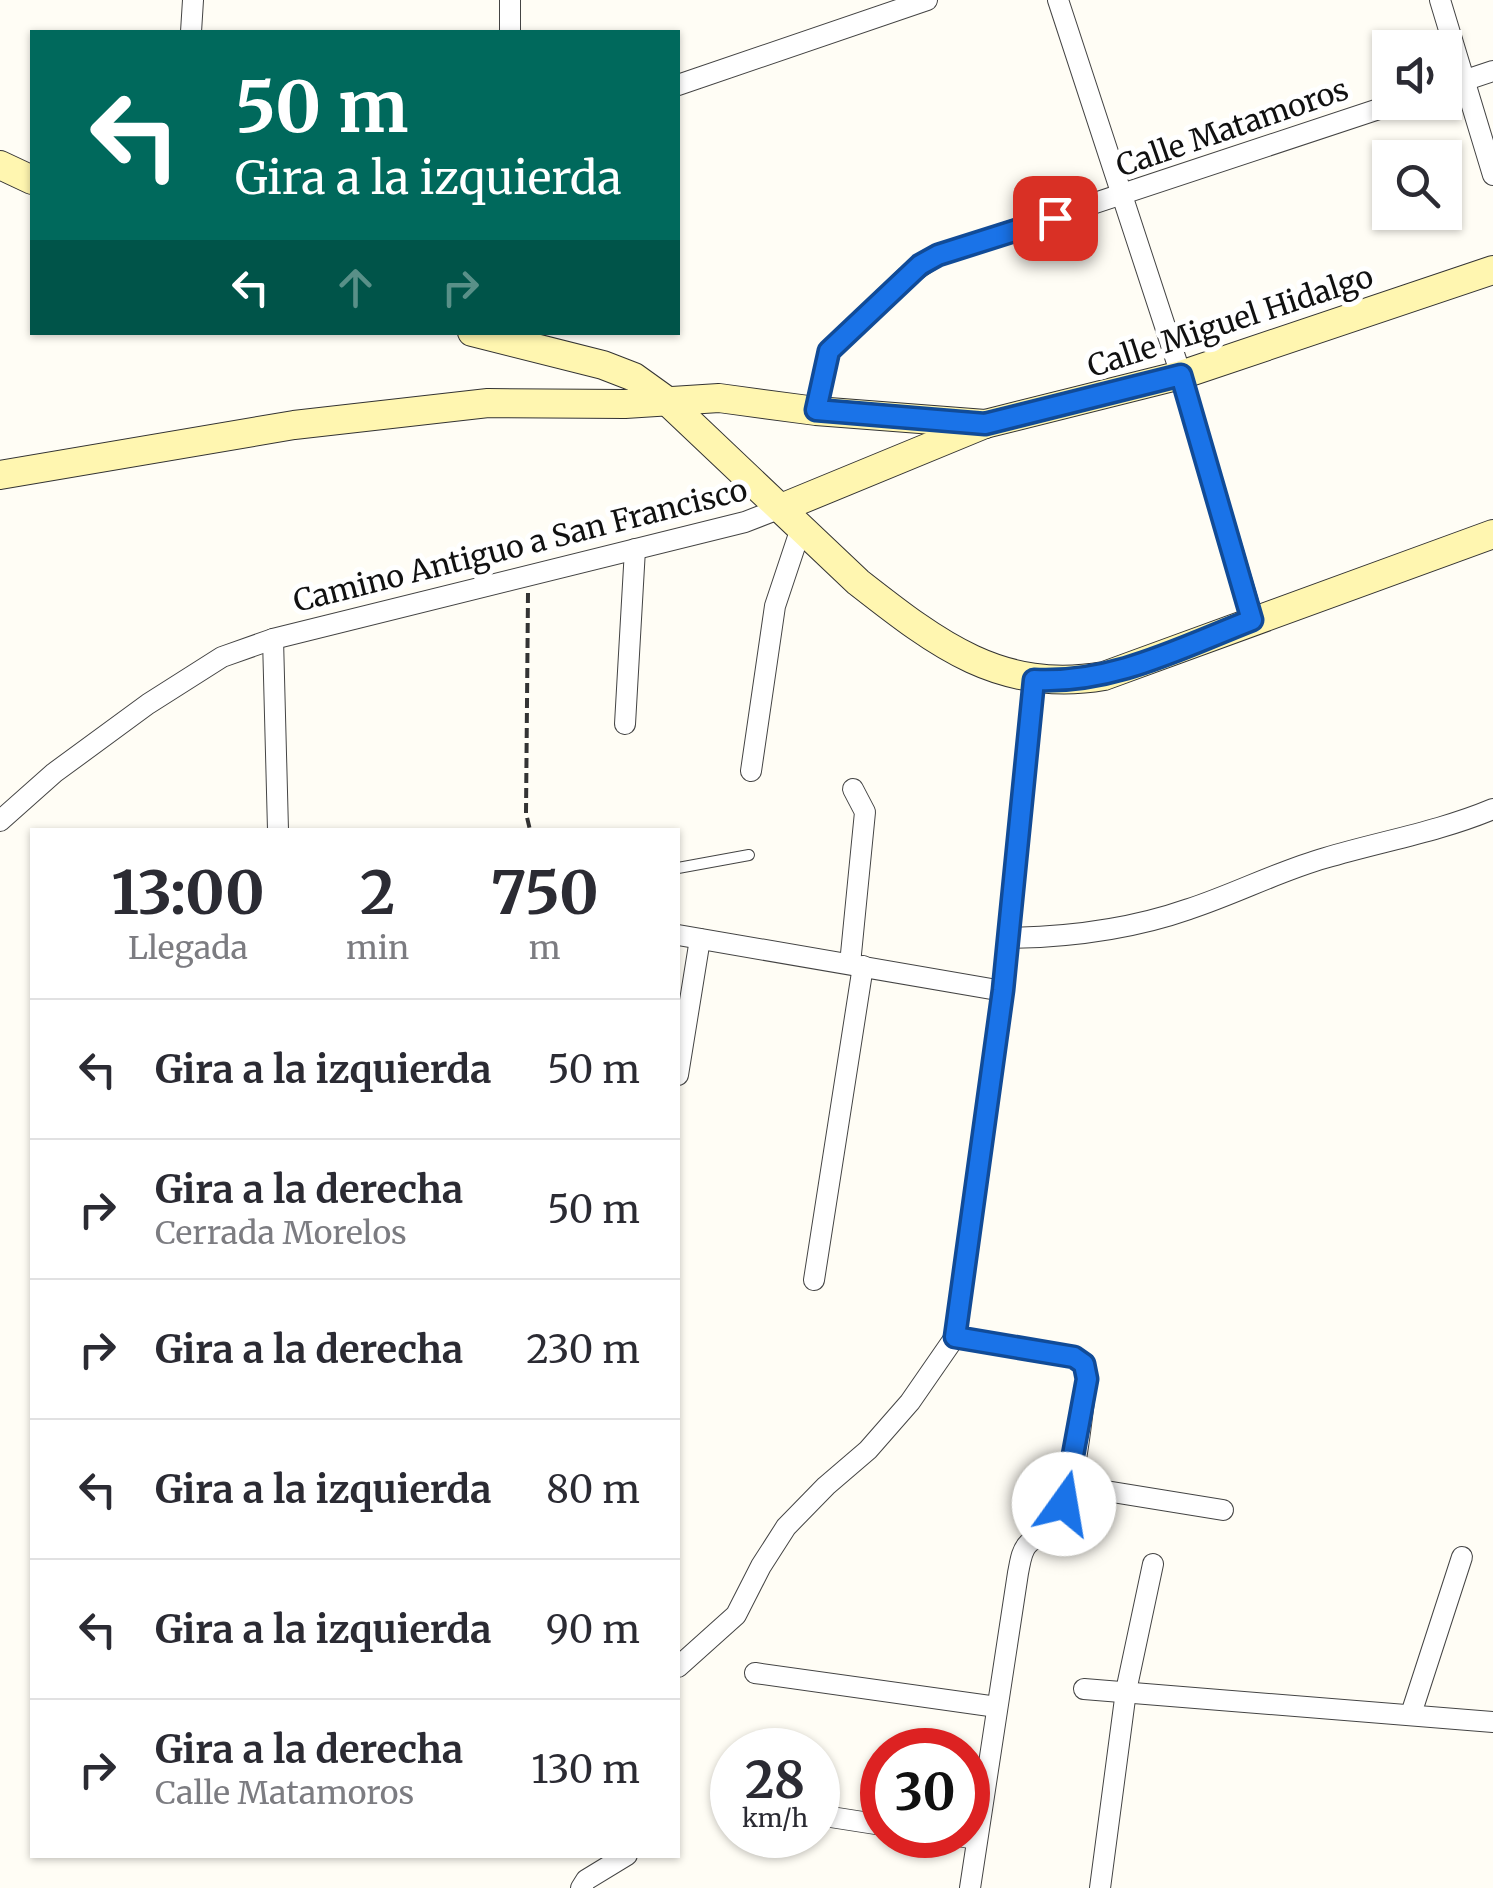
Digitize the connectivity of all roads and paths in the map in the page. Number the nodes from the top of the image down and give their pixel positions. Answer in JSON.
{"nodes":[{"id":1,"x":193,"y":0,"type":"edge"},
{"id":2,"x":510,"y":0,"type":"edge"},
{"id":3,"x":926,"y":0,"type":"edge"},
{"id":4,"x":1058,"y":0,"type":"edge"},
{"id":5,"x":1440,"y":0,"type":"edge"},
{"id":6,"x":191,"y":30,"type":"edge"},
{"id":7,"x":510,"y":30,"type":"edge"},
{"id":8,"x":1445,"y":30,"type":"edge"},
{"id":9,"x":1493,"y":71,"type":"edge"},
{"id":10,"x":1462,"y":81,"type":"edge"},
{"id":11,"x":680,"y":84,"type":"edge"},
{"id":12,"x":1462,"y":103,"type":"edge"},
{"id":13,"x":1372,"y":111,"type":"edge"},
{"id":14,"x":0,"y":165,"type":"edge"},
{"id":15,"x":1493,"y":175,"type":"edge"},
{"id":16,"x":30,"y":179,"type":"edge"},
{"id":17,"x":1122,"y":196,"type":"junction"},
{"id":18,"x":1493,"y":270,"type":"edge"},
{"id":19,"x":484,"y":335,"type":"edge"},
{"id":20,"x":1181,"y":375,"type":"junction"},
{"id":21,"x":666,"y":400,"type":"junction"},
{"id":22,"x":816,"y":410,"type":"junction"},
{"id":23,"x":985,"y":424,"type":"junction"},
{"id":24,"x":0,"y":474,"type":"edge"},
{"id":25,"x":791,"y":518,"type":"junction"},
{"id":26,"x":1493,"y":534,"type":"edge"},
{"id":27,"x":636,"y":549,"type":"junction"},
{"id":28,"x":528,"y":574,"type":"junction"},
{"id":29,"x":1252,"y":620,"type":"junction"},
{"id":30,"x":273,"y":638,"type":"junction"},
{"id":31,"x":1034,"y":680,"type":"junction"},
{"id":32,"x":625,"y":724,"type":"dead end"},
{"id":33,"x":751,"y":770,"type":"dead end"},
{"id":34,"x":853,"y":789,"type":"dead end"},
{"id":35,"x":1493,"y":810,"type":"edge"},
{"id":36,"x":0,"y":820,"type":"edge"},
{"id":37,"x":278,"y":828,"type":"edge"},
{"id":38,"x":530,"y":828,"type":"edge"},
{"id":39,"x":749,"y":855,"type":"dead end"},
{"id":40,"x":680,"y":868,"type":"edge"},
{"id":41,"x":680,"y":935,"type":"edge"},
{"id":42,"x":1009,"y":938,"type":"junction"},
{"id":43,"x":700,"y":940,"type":"junction"},
{"id":44,"x":857,"y":965,"type":"junction"},
{"id":45,"x":1003,"y":990,"type":"junction"},
{"id":46,"x":680,"y":1064,"type":"edge"},
{"id":47,"x":814,"y":1280,"type":"dead end"},
{"id":48,"x":955,"y":1337,"type":"junction"},
{"id":49,"x":1069,"y":1485,"type":"junction"},
{"id":50,"x":1223,"y":1510,"type":"dead end"},
{"id":51,"x":1462,"y":1558,"type":"dead end"},
{"id":52,"x":1153,"y":1564,"type":"dead end"},
{"id":53,"x":680,"y":1665,"type":"edge"},
{"id":54,"x":755,"y":1672,"type":"dead end"},
{"id":55,"x":1084,"y":1689,"type":"dead end"},
{"id":56,"x":1126,"y":1691,"type":"junction"},
{"id":57,"x":997,"y":1708,"type":"junction"},
{"id":58,"x":1411,"y":1714,"type":"junction"},
{"id":59,"x":1493,"y":1722,"type":"edge"},
{"id":60,"x":990,"y":1754,"type":"edge"},
{"id":61,"x":622,"y":1858,"type":"edge"},
{"id":62,"x":974,"y":1858,"type":"edge"},
{"id":63,"x":581,"y":1888,"type":"edge"},
{"id":64,"x":970,"y":1888,"type":"edge"},
{"id":65,"x":1100,"y":1888,"type":"edge"}],
"edges":[{"from":1,"to":6,"type":"street"},
{"from":2,"to":7,"type":"street"},
{"from":3,"to":11,"type":"street"},
{"from":4,"to":17,"type":"street"},
{"from":5,"to":8,"type":"street"},
{"from":9,"to":10,"type":"street"},
{"from":12,"to":15,"type":"street"},
{"from":13,"to":17,"type":"street","name":"Calle Matamoros"},
{"from":14,"to":16,"type":"main road"},
{"from":17,"to":20,"type":"street"},
{"from":17,"to":22,"type":"street","name":"Calle Matamoros"},
{"from":18,"to":20,"type":"main road","name":"Calle Miguel Hidalgo"},
{"from":19,"to":21,"type":"main road"},
{"from":20,"to":23,"type":"main road","name":"Calle Miguel Hidalgo"},
{"from":20,"to":29,"type":"street"},
{"from":21,"to":22,"type":"main road","name":"Calle Miguel Hidalgo"},
{"from":21,"to":24,"type":"main road","name":"Calle Miguel Hidalgo"},
{"from":21,"to":25,"type":"main road"},
{"from":22,"to":23,"type":"main road","name":"Calle Miguel Hidalgo"},
{"from":23,"to":25,"type":"main road","name":"Calle Miguel Hidalgo"},
{"from":25,"to":27,"type":"street","name":"Camino Antiguo a San Francisco"},
{"from":25,"to":31,"type":"main road"},
{"from":25,"to":33,"type":"street"},
{"from":26,"to":29,"type":"main road"},
{"from":27,"to":28,"type":"street","name":"Camino Antiguo a San Francisco"},
{"from":27,"to":32,"type":"street"},
{"from":28,"to":30,"type":"street","name":"Camino Antiguo a San Francisco"},
{"from":28,"to":38,"type":"path"},
{"from":29,"to":31,"type":"main road"},
{"from":30,"to":36,"type":"street","name":"Camino Antiguo a San Francisco"},
{"from":30,"to":37,"type":"street","name":"Camino Antiguo a San Francisco"},
{"from":31,"to":42,"type":"street"},
{"from":34,"to":44,"type":"street"},
{"from":35,"to":42,"type":"street"},
{"from":39,"to":40,"type":"lane"},
{"from":41,"to":43,"type":"street"},
{"from":42,"to":45,"type":"street"},
{"from":43,"to":44,"type":"street"},
{"from":43,"to":46,"type":"street"},
{"from":44,"to":45,"type":"street"},
{"from":44,"to":47,"type":"street"},
{"from":45,"to":48,"type":"street"},
{"from":48,"to":49,"type":"street"},
{"from":48,"to":53,"type":"street"},
{"from":49,"to":50,"type":"street"},
{"from":49,"to":57,"type":"street"},
{"from":51,"to":58,"type":"street"},
{"from":52,"to":56,"type":"street"},
{"from":54,"to":57,"type":"street"},
{"from":55,"to":56,"type":"street"},
{"from":56,"to":58,"type":"street"},
{"from":56,"to":65,"type":"street"},
{"from":57,"to":60,"type":"street"},
{"from":58,"to":59,"type":"street"},
{"from":61,"to":63,"type":"street"},
{"from":62,"to":64,"type":"street"}]}
